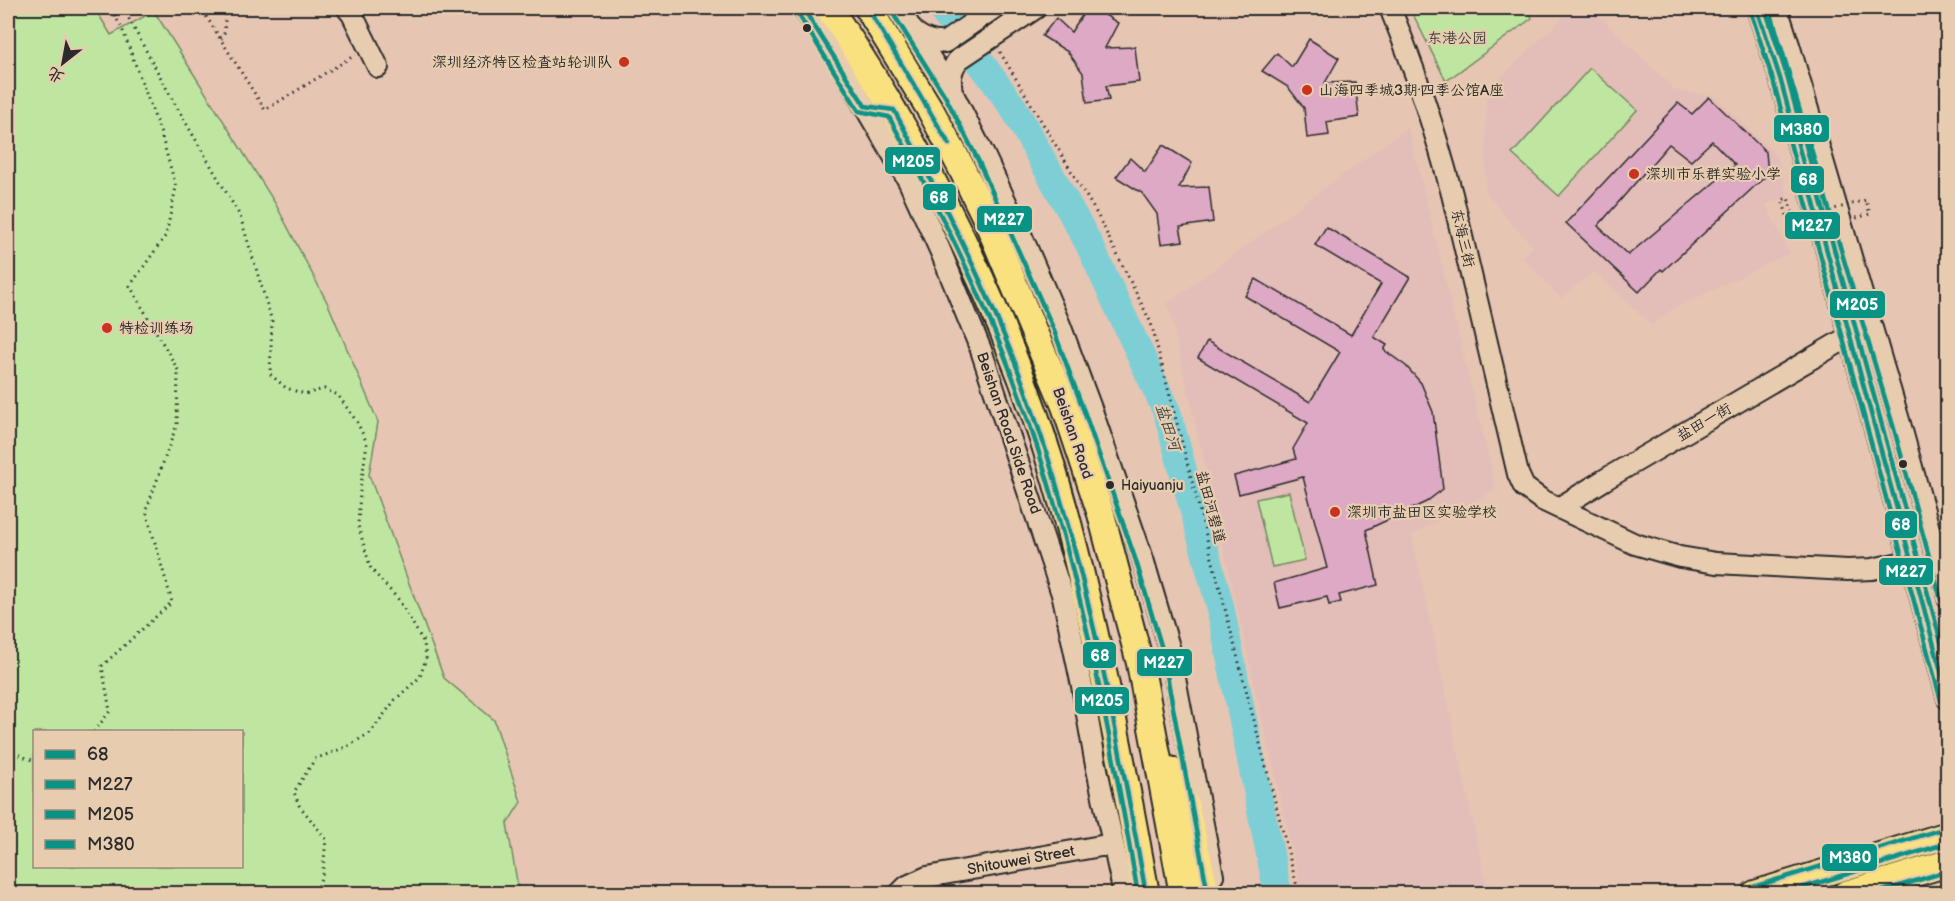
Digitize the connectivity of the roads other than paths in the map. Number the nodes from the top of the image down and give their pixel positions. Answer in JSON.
{"nodes":[{"id":1,"x":347,"y":8,"type":"edge"},
{"id":2,"x":803,"y":8,"type":"edge"},
{"id":3,"x":829,"y":8,"type":"edge"},
{"id":4,"x":868,"y":8,"type":"edge"},
{"id":5,"x":898,"y":8,"type":"edge"},
{"id":6,"x":1036,"y":8,"type":"edge"},
{"id":7,"x":1390,"y":8,"type":"edge"},
{"id":8,"x":1757,"y":8,"type":"edge"},
{"id":9,"x":1777,"y":8,"type":"edge"},
{"id":10,"x":989,"y":10,"type":"edge"},
{"id":11,"x":913,"y":31,"type":"junction"},
{"id":12,"x":378,"y":67,"type":"dead end"},
{"id":13,"x":952,"y":92,"type":"junction"},
{"id":14,"x":865,"y":106,"type":"junction"},
{"id":15,"x":894,"y":110,"type":"junction"},
{"id":16,"x":1850,"y":336,"type":"junction"},
{"id":17,"x":1559,"y":508,"type":"junction"},
{"id":18,"x":1910,"y":561,"type":"junction"},
{"id":19,"x":1074,"y":594,"type":"junction"},
{"id":20,"x":1947,"y":598,"type":"edge"},
{"id":21,"x":1947,"y":699,"type":"edge"},
{"id":22,"x":1152,"y":729,"type":"junction"},
{"id":23,"x":1947,"y":835,"type":"edge"},
{"id":24,"x":1112,"y":844,"type":"junction"},
{"id":25,"x":1947,"y":863,"type":"edge"},
{"id":26,"x":899,"y":894,"type":"edge"},
{"id":27,"x":1124,"y":894,"type":"edge"},
{"id":28,"x":1146,"y":894,"type":"edge"},
{"id":29,"x":1183,"y":894,"type":"edge"},
{"id":30,"x":1206,"y":894,"type":"edge"},
{"id":31,"x":1216,"y":894,"type":"edge"},
{"id":32,"x":1755,"y":894,"type":"edge"},
{"id":33,"x":1846,"y":894,"type":"edge"}],
"edges":[{"from":1,"to":12,"type":"street"},
{"from":2,"to":14,"type":"street","name":"Beishan Road Side Road"},
{"from":3,"to":15,"type":"main road","name":"Beishan Road"},
{"from":4,"to":22,"type":"main road","name":"Beishan Road"},
{"from":5,"to":11,"type":"street"},
{"from":6,"to":13,"type":"street"},
{"from":7,"to":17,"type":"street","name":"东海三街"},
{"from":8,"to":16,"type":"street"},
{"from":9,"to":20,"type":"street"},
{"from":10,"to":11,"type":"street"},
{"from":11,"to":13,"type":"street"},
{"from":13,"to":31,"type":"street"},
{"from":14,"to":15,"type":"street"},
{"from":14,"to":19,"type":"street","name":"Beishan Road Side Road"},
{"from":15,"to":19,"type":"main road","name":"Beishan Road"},
{"from":16,"to":17,"type":"street","name":"盐田一街"},
{"from":16,"to":18,"type":"street"},
{"from":17,"to":18,"type":"street"},
{"from":18,"to":21,"type":"street"},
{"from":19,"to":24,"type":"street","name":"Beishan Road Side Road"},
{"from":19,"to":28,"type":"main road","name":"Beishan Road"},
{"from":22,"to":29,"type":"main road","name":"Beishan Road"},
{"from":22,"to":30,"type":"main road"},
{"from":23,"to":32,"type":"main road"},
{"from":24,"to":26,"type":"street","name":"Shitouwei Street"},
{"from":24,"to":27,"type":"street","name":"Beishan Road Side Road"},
{"from":25,"to":33,"type":"main road"}]}
